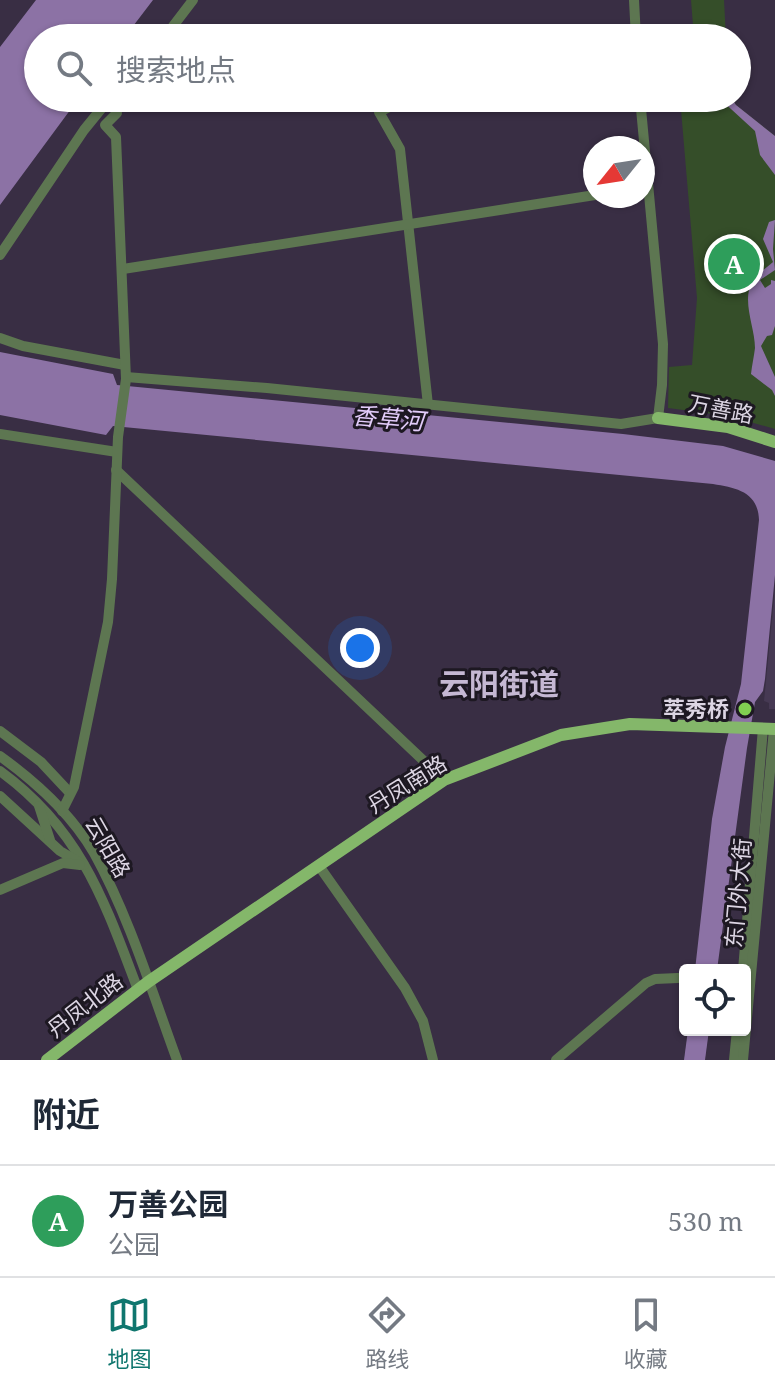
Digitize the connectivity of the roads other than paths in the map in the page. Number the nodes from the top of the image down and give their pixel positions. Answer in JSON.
{"nodes":[{"id":1,"x":193,"y":0,"type":"edge"},
{"id":2,"x":634,"y":0,"type":"edge"},
{"id":3,"x":175,"y":24,"type":"edge"},
{"id":4,"x":635,"y":24,"type":"edge"},
{"id":5,"x":99,"y":112,"type":"edge"},
{"id":6,"x":379,"y":112,"type":"edge"},
{"id":7,"x":641,"y":112,"type":"edge"},
{"id":8,"x":117,"y":113,"type":"dead end"},
{"id":9,"x":642,"y":136,"type":"edge"},
{"id":10,"x":583,"y":197,"type":"edge"},
{"id":11,"x":647,"y":208,"type":"edge"},
{"id":12,"x":408,"y":223,"type":"junction"},
{"id":13,"x":0,"y":255,"type":"edge"},
{"id":14,"x":123,"y":269,"type":"junction"},
{"id":15,"x":0,"y":338,"type":"edge"},
{"id":16,"x":126,"y":373,"type":"junction"},
{"id":17,"x":428,"y":405,"type":"junction"},
{"id":18,"x":658,"y":418,"type":"junction"},
{"id":19,"x":0,"y":434,"type":"edge"},
{"id":20,"x":775,"y":442,"type":"edge"},
{"id":21,"x":117,"y":452,"type":"junction"},
{"id":22,"x":116,"y":470,"type":"junction"},
{"id":23,"x":766,"y":729,"type":"edge"},
{"id":24,"x":0,"y":731,"type":"edge"},
{"id":25,"x":0,"y":756,"type":"edge"},
{"id":26,"x":0,"y":771,"type":"edge"},
{"id":27,"x":444,"y":780,"type":"junction"},
{"id":28,"x":70,"y":793,"type":"junction"},
{"id":29,"x":0,"y":796,"type":"edge"},
{"id":30,"x":38,"y":804,"type":"junction"},
{"id":31,"x":62,"y":811,"type":"junction"},
{"id":32,"x":50,"y":841,"type":"junction"},
{"id":33,"x":63,"y":863,"type":"junction"},
{"id":34,"x":86,"y":866,"type":"junction"},
{"id":35,"x":319,"y":866,"type":"junction"},
{"id":36,"x":0,"y":890,"type":"edge"},
{"id":37,"x":744,"y":964,"type":"edge"},
{"id":38,"x":678,"y":978,"type":"dead end"},
{"id":39,"x":143,"y":986,"type":"junction"},
{"id":40,"x":736,"y":1036,"type":"edge"},
{"id":41,"x":47,"y":1060,"type":"edge"},
{"id":42,"x":177,"y":1060,"type":"edge"},
{"id":43,"x":433,"y":1060,"type":"edge"},
{"id":44,"x":556,"y":1060,"type":"edge"},
{"id":45,"x":734,"y":1060,"type":"edge"},
{"id":46,"x":743,"y":1060,"type":"edge"}],
"edges":[{"from":1,"to":3,"type":"street"},
{"from":2,"to":4,"type":"street"},
{"from":5,"to":13,"type":"street"},
{"from":6,"to":12,"type":"street"},
{"from":7,"to":9,"type":"street"},
{"from":8,"to":14,"type":"street"},
{"from":10,"to":12,"type":"street"},
{"from":11,"to":18,"type":"street"},
{"from":12,"to":14,"type":"street"},
{"from":12,"to":17,"type":"street"},
{"from":14,"to":16,"type":"street"},
{"from":15,"to":16,"type":"street"},
{"from":16,"to":17,"type":"street"},
{"from":16,"to":21,"type":"street"},
{"from":17,"to":18,"type":"street"},
{"from":18,"to":20,"type":"main road","name":"万善路"},
{"from":19,"to":21,"type":"street"},
{"from":21,"to":22,"type":"street"},
{"from":22,"to":27,"type":"street"},
{"from":22,"to":28,"type":"street"},
{"from":23,"to":27,"type":"main road","name":"丹凤南路"},
{"from":23,"to":37,"type":"street","name":"东门外大街"},
{"from":23,"to":46,"type":"street","name":"东门外大街"},
{"from":24,"to":28,"type":"street"},
{"from":25,"to":31,"type":"street","name":"云阳路"},
{"from":26,"to":30,"type":"street","name":"云阳路"},
{"from":27,"to":35,"type":"main road","name":"丹凤南路"},
{"from":28,"to":31,"type":"street"},
{"from":29,"to":32,"type":"street"},
{"from":30,"to":32,"type":"street"},
{"from":30,"to":34,"type":"street","name":"云阳路"},
{"from":31,"to":39,"type":"street","name":"云阳路"},
{"from":32,"to":33,"type":"street"},
{"from":32,"to":34,"type":"street"},
{"from":33,"to":34,"type":"street"},
{"from":33,"to":36,"type":"street"},
{"from":34,"to":39,"type":"street","name":"云阳路"},
{"from":35,"to":39,"type":"main road","name":"丹凤南路"},
{"from":35,"to":43,"type":"street"},
{"from":38,"to":44,"type":"street"},
{"from":39,"to":41,"type":"main road","name":"丹凤北路"},
{"from":39,"to":42,"type":"street"},
{"from":40,"to":45,"type":"street"}]}
